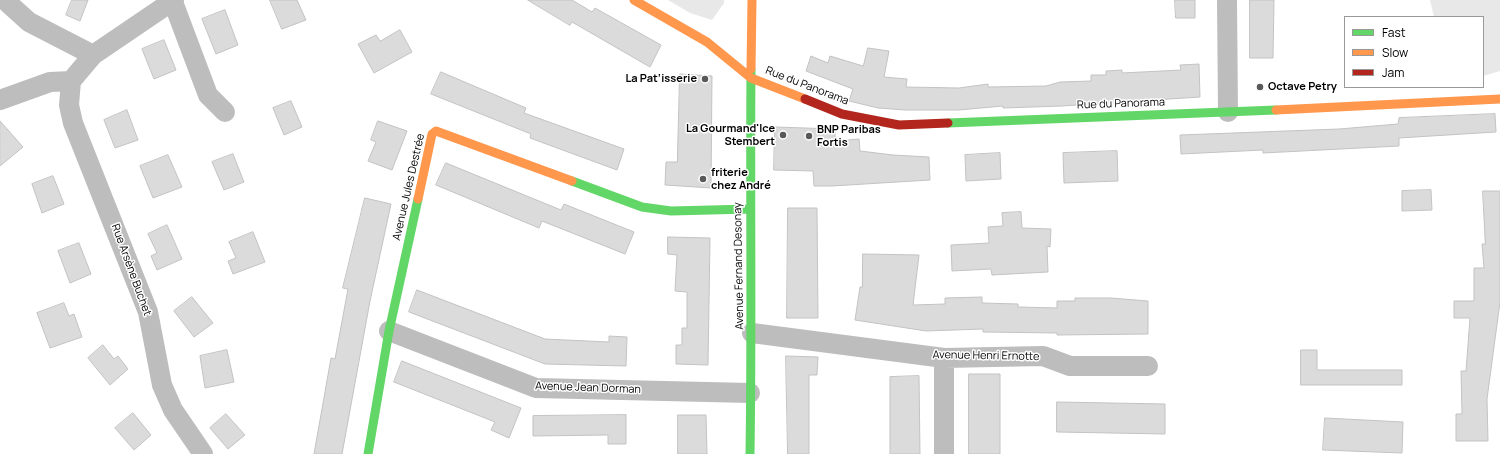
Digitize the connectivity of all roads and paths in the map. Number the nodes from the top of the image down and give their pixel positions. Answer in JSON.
{"nodes":[{"id":1,"x":634,"y":0,"type":"edge"},
{"id":2,"x":752,"y":0,"type":"edge"},
{"id":3,"x":1227,"y":0,"type":"edge"},
{"id":4,"x":174,"y":1,"type":"edge"},
{"id":5,"x":8,"y":3,"type":"dead end"},
{"id":6,"x":93,"y":55,"type":"junction"},
{"id":7,"x":752,"y":78,"type":"junction"},
{"id":8,"x":71,"y":81,"type":"junction"},
{"id":9,"x":1500,"y":99,"type":"edge"},
{"id":10,"x":0,"y":100,"type":"edge"},
{"id":11,"x":225,"y":112,"type":"dead end"},
{"id":12,"x":1228,"y":112,"type":"junction"},
{"id":13,"x":750,"y":209,"type":"junction"},
{"id":14,"x":389,"y":331,"type":"junction"},
{"id":15,"x":752,"y":333,"type":"junction"},
{"id":16,"x":944,"y":358,"type":"junction"},
{"id":17,"x":1148,"y":366,"type":"dead end"},
{"id":18,"x":750,"y":393,"type":"junction"},
{"id":19,"x":203,"y":454,"type":"edge"},
{"id":20,"x":368,"y":454,"type":"edge"},
{"id":21,"x":750,"y":454,"type":"edge"},
{"id":22,"x":944,"y":454,"type":"edge"}],
"edges":[{"from":1,"to":7,"type":"street","name":"Rue du Panorama"},
{"from":2,"to":7,"type":"street","name":"Avenue Fernand Desonay"},
{"from":3,"to":12,"type":"street"},
{"from":4,"to":6,"type":"street"},
{"from":4,"to":11,"type":"street"},
{"from":5,"to":6,"type":"street"},
{"from":6,"to":8,"type":"street"},
{"from":7,"to":12,"type":"street","name":"Rue du Panorama"},
{"from":7,"to":13,"type":"street","name":"Avenue Fernand Desonay"},
{"from":8,"to":10,"type":"street"},
{"from":8,"to":19,"type":"street","name":"Rue Arsène Buchet"},
{"from":9,"to":12,"type":"street","name":"Rue du Panorama"},
{"from":13,"to":14,"type":"street","name":"Avenue Jules Destrée"},
{"from":13,"to":15,"type":"street","name":"Avenue Fernand Desonay"},
{"from":14,"to":18,"type":"street","name":"Avenue Jean Dorman"},
{"from":14,"to":20,"type":"street","name":"Avenue Jules Destrée"},
{"from":15,"to":16,"type":"street","name":"Avenue Henri Ernotte"},
{"from":15,"to":18,"type":"street","name":"Avenue Fernand Desonay"},
{"from":16,"to":17,"type":"street","name":"Avenue Henri Ernotte"},
{"from":16,"to":22,"type":"street"},
{"from":18,"to":21,"type":"street","name":"Avenue Fernand Desonay"}]}
